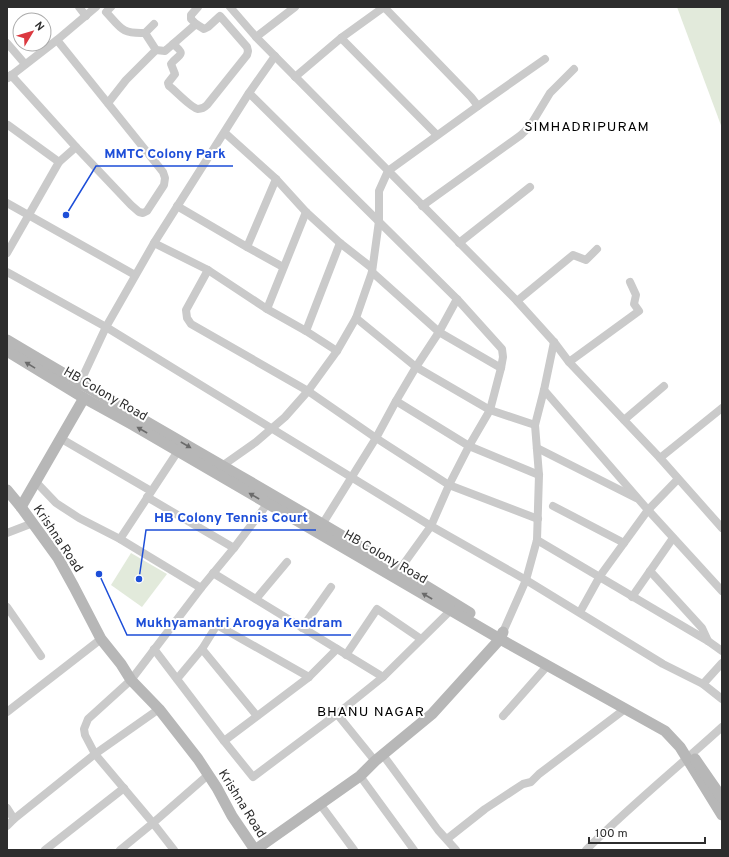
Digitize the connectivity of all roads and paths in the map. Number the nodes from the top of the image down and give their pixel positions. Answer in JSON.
{"nodes":[{"id":1,"x":79,"y":7,"type":"edge"},
{"id":2,"x":96,"y":7,"type":"edge"},
{"id":3,"x":198,"y":7,"type":"edge"},
{"id":4,"x":230,"y":7,"type":"edge"},
{"id":5,"x":295,"y":7,"type":"edge"},
{"id":6,"x":384,"y":7,"type":"edge"},
{"id":7,"x":106,"y":9,"type":"edge"},
{"id":8,"x":86,"y":16,"type":"junction"},
{"id":9,"x":220,"y":16,"type":"junction"},
{"id":10,"x":154,"y":24,"type":"dead end"},
{"id":11,"x":196,"y":24,"type":"junction"},
{"id":12,"x":145,"y":33,"type":"junction"},
{"id":13,"x":256,"y":37,"type":"junction"},
{"id":14,"x":341,"y":38,"type":"junction"},
{"id":15,"x":57,"y":40,"type":"junction"},
{"id":16,"x":7,"y":43,"type":"edge"},
{"id":17,"x":173,"y":44,"type":"junction"},
{"id":18,"x":156,"y":50,"type":"junction"},
{"id":19,"x":275,"y":56,"type":"junction"},
{"id":20,"x":545,"y":59,"type":"dead end"},
{"id":21,"x":25,"y":64,"type":"junction"},
{"id":22,"x":574,"y":69,"type":"dead end"},
{"id":23,"x":9,"y":76,"type":"edge"},
{"id":24,"x":295,"y":77,"type":"junction"},
{"id":25,"x":249,"y":93,"type":"junction"},
{"id":26,"x":108,"y":103,"type":"junction"},
{"id":27,"x":478,"y":106,"type":"junction"},
{"id":28,"x":8,"y":125,"type":"dead end"},
{"id":29,"x":225,"y":133,"type":"junction"},
{"id":30,"x":437,"y":135,"type":"junction"},
{"id":31,"x":76,"y":147,"type":"junction"},
{"id":32,"x":59,"y":162,"type":"junction"},
{"id":33,"x":388,"y":171,"type":"junction"},
{"id":34,"x":276,"y":178,"type":"junction"},
{"id":35,"x":530,"y":187,"type":"dead end"},
{"id":36,"x":7,"y":203,"type":"edge"},
{"id":37,"x":177,"y":206,"type":"junction"},
{"id":38,"x":422,"y":206,"type":"junction"},
{"id":39,"x":306,"y":212,"type":"junction"},
{"id":40,"x":29,"y":214,"type":"junction"},
{"id":41,"x":379,"y":221,"type":"junction"},
{"id":42,"x":154,"y":243,"type":"junction"},
{"id":43,"x":340,"y":243,"type":"junction"},
{"id":44,"x":459,"y":243,"type":"junction"},
{"id":45,"x":247,"y":247,"type":"junction"},
{"id":46,"x":597,"y":249,"type":"dead end"},
{"id":47,"x":7,"y":253,"type":"edge"},
{"id":48,"x":283,"y":267,"type":"junction"},
{"id":49,"x":208,"y":270,"type":"junction"},
{"id":50,"x":372,"y":270,"type":"junction"},
{"id":51,"x":7,"y":272,"type":"edge"},
{"id":52,"x":135,"y":275,"type":"junction"},
{"id":53,"x":630,"y":282,"type":"dead end"},
{"id":54,"x":458,"y":299,"type":"junction"},
{"id":55,"x":517,"y":301,"type":"junction"},
{"id":56,"x":267,"y":309,"type":"junction"},
{"id":57,"x":356,"y":318,"type":"junction"},
{"id":58,"x":106,"y":326,"type":"junction"},
{"id":59,"x":306,"y":331,"type":"junction"},
{"id":60,"x":439,"y":332,"type":"junction"},
{"id":61,"x":7,"y":340,"type":"edge"},
{"id":62,"x":554,"y":342,"type":"junction"},
{"id":63,"x":336,"y":351,"type":"junction"},
{"id":64,"x":7,"y":352,"type":"edge"},
{"id":65,"x":569,"y":362,"type":"junction"},
{"id":66,"x":416,"y":367,"type":"junction"},
{"id":67,"x":501,"y":368,"type":"junction"},
{"id":68,"x":664,"y":386,"type":"dead end"},
{"id":69,"x":544,"y":390,"type":"junction"},
{"id":70,"x":80,"y":391,"type":"junction"},
{"id":71,"x":308,"y":391,"type":"junction"},
{"id":72,"x":396,"y":401,"type":"junction"},
{"id":73,"x":722,"y":408,"type":"edge"},
{"id":74,"x":490,"y":410,"type":"junction"},
{"id":75,"x":624,"y":420,"type":"junction"},
{"id":76,"x":535,"y":425,"type":"junction"},
{"id":77,"x":271,"y":429,"type":"junction"},
{"id":78,"x":60,"y":438,"type":"junction"},
{"id":79,"x":376,"y":438,"type":"junction"},
{"id":80,"x":469,"y":446,"type":"junction"},
{"id":81,"x":537,"y":448,"type":"junction"},
{"id":82,"x":178,"y":451,"type":"junction"},
{"id":83,"x":660,"y":458,"type":"junction"},
{"id":84,"x":222,"y":466,"type":"junction"},
{"id":85,"x":539,"y":475,"type":"junction"},
{"id":86,"x":352,"y":478,"type":"junction"},
{"id":87,"x":678,"y":479,"type":"junction"},
{"id":88,"x":35,"y":481,"type":"junction"},
{"id":89,"x":449,"y":485,"type":"junction"},
{"id":90,"x":7,"y":490,"type":"edge"},
{"id":91,"x":149,"y":494,"type":"junction"},
{"id":92,"x":271,"y":500,"type":"junction"},
{"id":93,"x":639,"y":500,"type":"junction"},
{"id":94,"x":553,"y":506,"type":"dead end"},
{"id":95,"x":21,"y":507,"type":"junction"},
{"id":96,"x":648,"y":510,"type":"junction"},
{"id":97,"x":538,"y":519,"type":"junction"},
{"id":98,"x":33,"y":523,"type":"junction"},
{"id":99,"x":431,"y":526,"type":"junction"},
{"id":100,"x":722,"y":528,"type":"edge"},
{"id":101,"x":320,"y":529,"type":"junction"},
{"id":102,"x":7,"y":533,"type":"edge"},
{"id":103,"x":673,"y":538,"type":"junction"},
{"id":104,"x":120,"y":539,"type":"junction"},
{"id":105,"x":537,"y":540,"type":"junction"},
{"id":106,"x":624,"y":543,"type":"junction"},
{"id":107,"x":234,"y":548,"type":"junction"},
{"id":108,"x":287,"y":562,"type":"dead end"},
{"id":109,"x":400,"y":569,"type":"junction"},
{"id":110,"x":650,"y":571,"type":"junction"},
{"id":111,"x":213,"y":573,"type":"junction"},
{"id":112,"x":600,"y":576,"type":"junction"},
{"id":113,"x":526,"y":580,"type":"junction"},
{"id":114,"x":201,"y":588,"type":"junction"},
{"id":115,"x":331,"y":588,"type":"dead end"},
{"id":116,"x":722,"y":591,"type":"edge"},
{"id":117,"x":632,"y":596,"type":"junction"},
{"id":118,"x":256,"y":599,"type":"junction"},
{"id":119,"x":7,"y":606,"type":"edge"},
{"id":120,"x":451,"y":610,"type":"junction"},
{"id":121,"x":580,"y":612,"type":"junction"},
{"id":122,"x":302,"y":628,"type":"junction"},
{"id":123,"x":501,"y":636,"type":"junction"},
{"id":124,"x":101,"y":639,"type":"junction"},
{"id":125,"x":421,"y":639,"type":"junction"},
{"id":126,"x":708,"y":641,"type":"junction"},
{"id":127,"x":202,"y":648,"type":"junction"},
{"id":128,"x":154,"y":649,"type":"junction"},
{"id":129,"x":337,"y":649,"type":"junction"},
{"id":130,"x":722,"y":651,"type":"edge"},
{"id":131,"x":346,"y":655,"type":"junction"},
{"id":132,"x":41,"y":656,"type":"dead end"},
{"id":133,"x":722,"y":663,"type":"edge"},
{"id":134,"x":548,"y":665,"type":"junction"},
{"id":135,"x":309,"y":677,"type":"junction"},
{"id":136,"x":383,"y":677,"type":"junction"},
{"id":137,"x":178,"y":679,"type":"junction"},
{"id":138,"x":131,"y":680,"type":"junction"},
{"id":139,"x":703,"y":684,"type":"junction"},
{"id":140,"x":722,"y":699,"type":"edge"},
{"id":141,"x":160,"y":709,"type":"junction"},
{"id":142,"x":625,"y":709,"type":"junction"},
{"id":143,"x":7,"y":712,"type":"edge"},
{"id":144,"x":337,"y":714,"type":"junction"},
{"id":145,"x":257,"y":716,"type":"junction"},
{"id":146,"x":503,"y":716,"type":"dead end"},
{"id":147,"x":722,"y":727,"type":"edge"},
{"id":148,"x":224,"y":741,"type":"junction"},
{"id":149,"x":95,"y":754,"type":"junction"},
{"id":150,"x":690,"y":757,"type":"junction"},
{"id":151,"x":379,"y":758,"type":"junction"},
{"id":152,"x":208,"y":775,"type":"junction"},
{"id":153,"x":360,"y":776,"type":"junction"},
{"id":154,"x":124,"y":788,"type":"junction"},
{"id":155,"x":722,"y":798,"type":"edge"},
{"id":156,"x":320,"y":804,"type":"junction"},
{"id":157,"x":7,"y":808,"type":"edge"},
{"id":158,"x":722,"y":815,"type":"edge"},
{"id":159,"x":14,"y":819,"type":"junction"},
{"id":160,"x":153,"y":823,"type":"junction"},
{"id":161,"x":7,"y":826,"type":"edge"},
{"id":162,"x":447,"y":839,"type":"junction"},
{"id":163,"x":44,"y":850,"type":"edge"},
{"id":164,"x":120,"y":850,"type":"edge"},
{"id":165,"x":174,"y":850,"type":"edge"},
{"id":166,"x":255,"y":850,"type":"edge"},
{"id":167,"x":354,"y":850,"type":"edge"},
{"id":168,"x":414,"y":850,"type":"edge"},
{"id":169,"x":456,"y":850,"type":"edge"},
{"id":170,"x":586,"y":850,"type":"edge"}],
"edges":[{"from":1,"to":8,"type":"street"},
{"from":2,"to":8,"type":"street"},
{"from":3,"to":11,"type":"street"},
{"from":4,"to":9,"type":"street"},
{"from":4,"to":13,"type":"street"},
{"from":5,"to":13,"type":"street"},
{"from":6,"to":14,"type":"street"},
{"from":6,"to":27,"type":"street"},
{"from":7,"to":12,"type":"street"},
{"from":8,"to":15,"type":"street"},
{"from":9,"to":11,"type":"street"},
{"from":9,"to":17,"type":"street"},
{"from":10,"to":12,"type":"street"},
{"from":11,"to":17,"type":"street"},
{"from":12,"to":18,"type":"street"},
{"from":13,"to":19,"type":"street"},
{"from":14,"to":24,"type":"street"},
{"from":14,"to":30,"type":"street"},
{"from":15,"to":21,"type":"street"},
{"from":15,"to":26,"type":"street"},
{"from":16,"to":21,"type":"street"},
{"from":17,"to":18,"type":"street"},
{"from":18,"to":26,"type":"street"},
{"from":19,"to":24,"type":"street"},
{"from":19,"to":25,"type":"street"},
{"from":20,"to":27,"type":"street"},
{"from":21,"to":23,"type":"street"},
{"from":22,"to":38,"type":"street"},
{"from":23,"to":31,"type":"street"},
{"from":24,"to":33,"type":"street"},
{"from":25,"to":29,"type":"street"},
{"from":25,"to":41,"type":"street"},
{"from":26,"to":31,"type":"street"},
{"from":27,"to":30,"type":"street"},
{"from":28,"to":32,"type":"street"},
{"from":29,"to":34,"type":"street"},
{"from":29,"to":37,"type":"street"},
{"from":30,"to":33,"type":"street"},
{"from":31,"to":32,"type":"street"},
{"from":32,"to":40,"type":"street"},
{"from":33,"to":38,"type":"street"},
{"from":33,"to":41,"type":"street"},
{"from":34,"to":39,"type":"street"},
{"from":34,"to":45,"type":"street"},
{"from":35,"to":44,"type":"street"},
{"from":36,"to":40,"type":"street"},
{"from":37,"to":42,"type":"street"},
{"from":37,"to":45,"type":"street"},
{"from":38,"to":44,"type":"street"},
{"from":39,"to":43,"type":"street"},
{"from":39,"to":48,"type":"street"},
{"from":40,"to":47,"type":"street"},
{"from":40,"to":52,"type":"street"},
{"from":41,"to":50,"type":"street"},
{"from":41,"to":54,"type":"street"},
{"from":42,"to":49,"type":"street"},
{"from":42,"to":52,"type":"street"},
{"from":43,"to":50,"type":"street"},
{"from":43,"to":59,"type":"street"},
{"from":44,"to":55,"type":"street"},
{"from":45,"to":48,"type":"street"},
{"from":46,"to":55,"type":"street"},
{"from":48,"to":56,"type":"street"},
{"from":49,"to":56,"type":"street"},
{"from":49,"to":71,"type":"street"},
{"from":50,"to":57,"type":"street"},
{"from":50,"to":60,"type":"street"},
{"from":51,"to":58,"type":"street"},
{"from":52,"to":58,"type":"street"},
{"from":53,"to":65,"type":"street"},
{"from":54,"to":60,"type":"street"},
{"from":54,"to":67,"type":"street"},
{"from":55,"to":62,"type":"street"},
{"from":56,"to":59,"type":"street"},
{"from":57,"to":63,"type":"street"},
{"from":57,"to":66,"type":"street"},
{"from":58,"to":70,"type":"street"},
{"from":58,"to":77,"type":"street"},
{"from":59,"to":63,"type":"street"},
{"from":60,"to":66,"type":"street"},
{"from":60,"to":67,"type":"street"},
{"from":61,"to":70,"type":"street"},
{"from":62,"to":65,"type":"street"},
{"from":62,"to":69,"type":"street"},
{"from":63,"to":71,"type":"street"},
{"from":70,"to":64,"type":"street","name":"HB Colony Road","one_way":true},
{"from":65,"to":75,"type":"street"},
{"from":66,"to":72,"type":"street"},
{"from":66,"to":74,"type":"street"},
{"from":67,"to":74,"type":"street"},
{"from":68,"to":75,"type":"street"},
{"from":69,"to":76,"type":"street"},
{"from":69,"to":93,"type":"street"},
{"from":70,"to":78,"type":"street","name":"Krishna Road"},
{"from":82,"to":70,"type":"street","name":"HB Colony Road","one_way":true},
{"from":70,"to":84,"type":"street","one_way":true},
{"from":71,"to":77,"type":"street"},
{"from":71,"to":79,"type":"street"},
{"from":72,"to":79,"type":"street"},
{"from":72,"to":80,"type":"street"},
{"from":73,"to":83,"type":"street"},
{"from":74,"to":76,"type":"street"},
{"from":74,"to":80,"type":"street"},
{"from":75,"to":83,"type":"street"},
{"from":76,"to":81,"type":"street"},
{"from":77,"to":84,"type":"street"},
{"from":77,"to":86,"type":"street"},
{"from":78,"to":88,"type":"street","name":"Krishna Road"},
{"from":78,"to":91,"type":"street"},
{"from":79,"to":86,"type":"street"},
{"from":79,"to":89,"type":"street"},
{"from":80,"to":85,"type":"street"},
{"from":80,"to":89,"type":"street"},
{"from":81,"to":85,"type":"street"},
{"from":81,"to":93,"type":"street"},
{"from":82,"to":91,"type":"street"},
{"from":92,"to":82,"type":"street","name":"HB Colony Road","one_way":true},
{"from":83,"to":87,"type":"street"},
{"from":84,"to":92,"type":"street"},
{"from":85,"to":97,"type":"street"},
{"from":86,"to":99,"type":"street"},
{"from":86,"to":101,"type":"street"},
{"from":87,"to":96,"type":"street"},
{"from":87,"to":100,"type":"street"},
{"from":88,"to":95,"type":"street","name":"Krishna Road"},
{"from":88,"to":104,"type":"street"},
{"from":89,"to":97,"type":"street"},
{"from":89,"to":99,"type":"street"},
{"from":90,"to":95,"type":"street","name":"Krishna Road"},
{"from":91,"to":104,"type":"street"},
{"from":91,"to":107,"type":"street"},
{"from":92,"to":101,"type":"street","name":"HB Colony Road"},
{"from":92,"to":107,"type":"street"},
{"from":93,"to":96,"type":"street"},
{"from":94,"to":106,"type":"street"},
{"from":95,"to":98,"type":"street","name":"Krishna Road"},
{"from":96,"to":103,"type":"street"},
{"from":96,"to":106,"type":"street"},
{"from":97,"to":105,"type":"street"},
{"from":98,"to":102,"type":"street"},
{"from":98,"to":124,"type":"street","name":"Krishna Road"},
{"from":99,"to":109,"type":"street"},
{"from":99,"to":113,"type":"street"},
{"from":101,"to":109,"type":"street"},
{"from":120,"to":101,"type":"street","name":"HB Colony Road","one_way":true},
{"from":103,"to":110,"type":"street"},
{"from":103,"to":116,"type":"street"},
{"from":104,"to":114,"type":"street"},
{"from":105,"to":112,"type":"street"},
{"from":105,"to":113,"type":"street"},
{"from":106,"to":112,"type":"street"},
{"from":107,"to":111,"type":"street"},
{"from":108,"to":118,"type":"street"},
{"from":109,"to":123,"type":"street"},
{"from":110,"to":117,"type":"street"},
{"from":110,"to":126,"type":"street"},
{"from":111,"to":114,"type":"street"},
{"from":111,"to":118,"type":"street"},
{"from":112,"to":117,"type":"street"},
{"from":112,"to":121,"type":"street"},
{"from":113,"to":121,"type":"street"},
{"from":113,"to":123,"type":"street"},
{"from":114,"to":128,"type":"street"},
{"from":115,"to":122,"type":"street"},
{"from":117,"to":126,"type":"street"},
{"from":118,"to":122,"type":"street"},
{"from":119,"to":132,"type":"street"},
{"from":120,"to":123,"type":"street","name":"HB Colony Road"},
{"from":120,"to":125,"type":"street"},
{"from":121,"to":139,"type":"street"},
{"from":122,"to":129,"type":"street"},
{"from":123,"to":134,"type":"street","name":"HB Colony Road"},
{"from":123,"to":150,"type":"street"},
{"from":123,"to":151,"type":"street","name":"Krishna Road"},
{"from":124,"to":138,"type":"street","name":"Krishna Road"},
{"from":124,"to":143,"type":"street"},
{"from":125,"to":131,"type":"street"},
{"from":125,"to":136,"type":"street"},
{"from":126,"to":130,"type":"street"},
{"from":127,"to":135,"type":"street"},
{"from":127,"to":137,"type":"street"},
{"from":127,"to":145,"type":"street"},
{"from":128,"to":137,"type":"street"},
{"from":128,"to":138,"type":"street"},
{"from":129,"to":131,"type":"street"},
{"from":129,"to":135,"type":"street"},
{"from":131,"to":136,"type":"street"},
{"from":133,"to":139,"type":"street"},
{"from":134,"to":142,"type":"street","name":"HB Colony Road"},
{"from":134,"to":146,"type":"street"},
{"from":135,"to":145,"type":"street"},
{"from":136,"to":144,"type":"street"},
{"from":137,"to":148,"type":"street"},
{"from":138,"to":141,"type":"street","name":"Krishna Road"},
{"from":138,"to":149,"type":"street"},
{"from":139,"to":140,"type":"street"},
{"from":141,"to":149,"type":"street"},
{"from":141,"to":152,"type":"street","name":"Krishna Road"},
{"from":142,"to":150,"type":"street","name":"HB Colony Road"},
{"from":142,"to":162,"type":"street"},
{"from":144,"to":148,"type":"street"},
{"from":144,"to":151,"type":"street"},
{"from":145,"to":148,"type":"street"},
{"from":147,"to":150,"type":"street"},
{"from":149,"to":154,"type":"street"},
{"from":149,"to":159,"type":"street"},
{"from":150,"to":155,"type":"street"},
{"from":150,"to":158,"type":"street","name":"HB Colony Road"},
{"from":150,"to":170,"type":"street"},
{"from":151,"to":153,"type":"street","name":"Krishna Road"},
{"from":151,"to":162,"type":"street"},
{"from":152,"to":160,"type":"street"},
{"from":152,"to":166,"type":"street","name":"Krishna Road"},
{"from":153,"to":156,"type":"street","name":"Krishna Road"},
{"from":153,"to":168,"type":"street"},
{"from":154,"to":160,"type":"street"},
{"from":154,"to":163,"type":"street"},
{"from":156,"to":166,"type":"street","name":"Krishna Road"},
{"from":156,"to":167,"type":"street"},
{"from":157,"to":159,"type":"street"},
{"from":159,"to":161,"type":"street"},
{"from":160,"to":164,"type":"street"},
{"from":160,"to":165,"type":"street"},
{"from":162,"to":169,"type":"street"}]}
